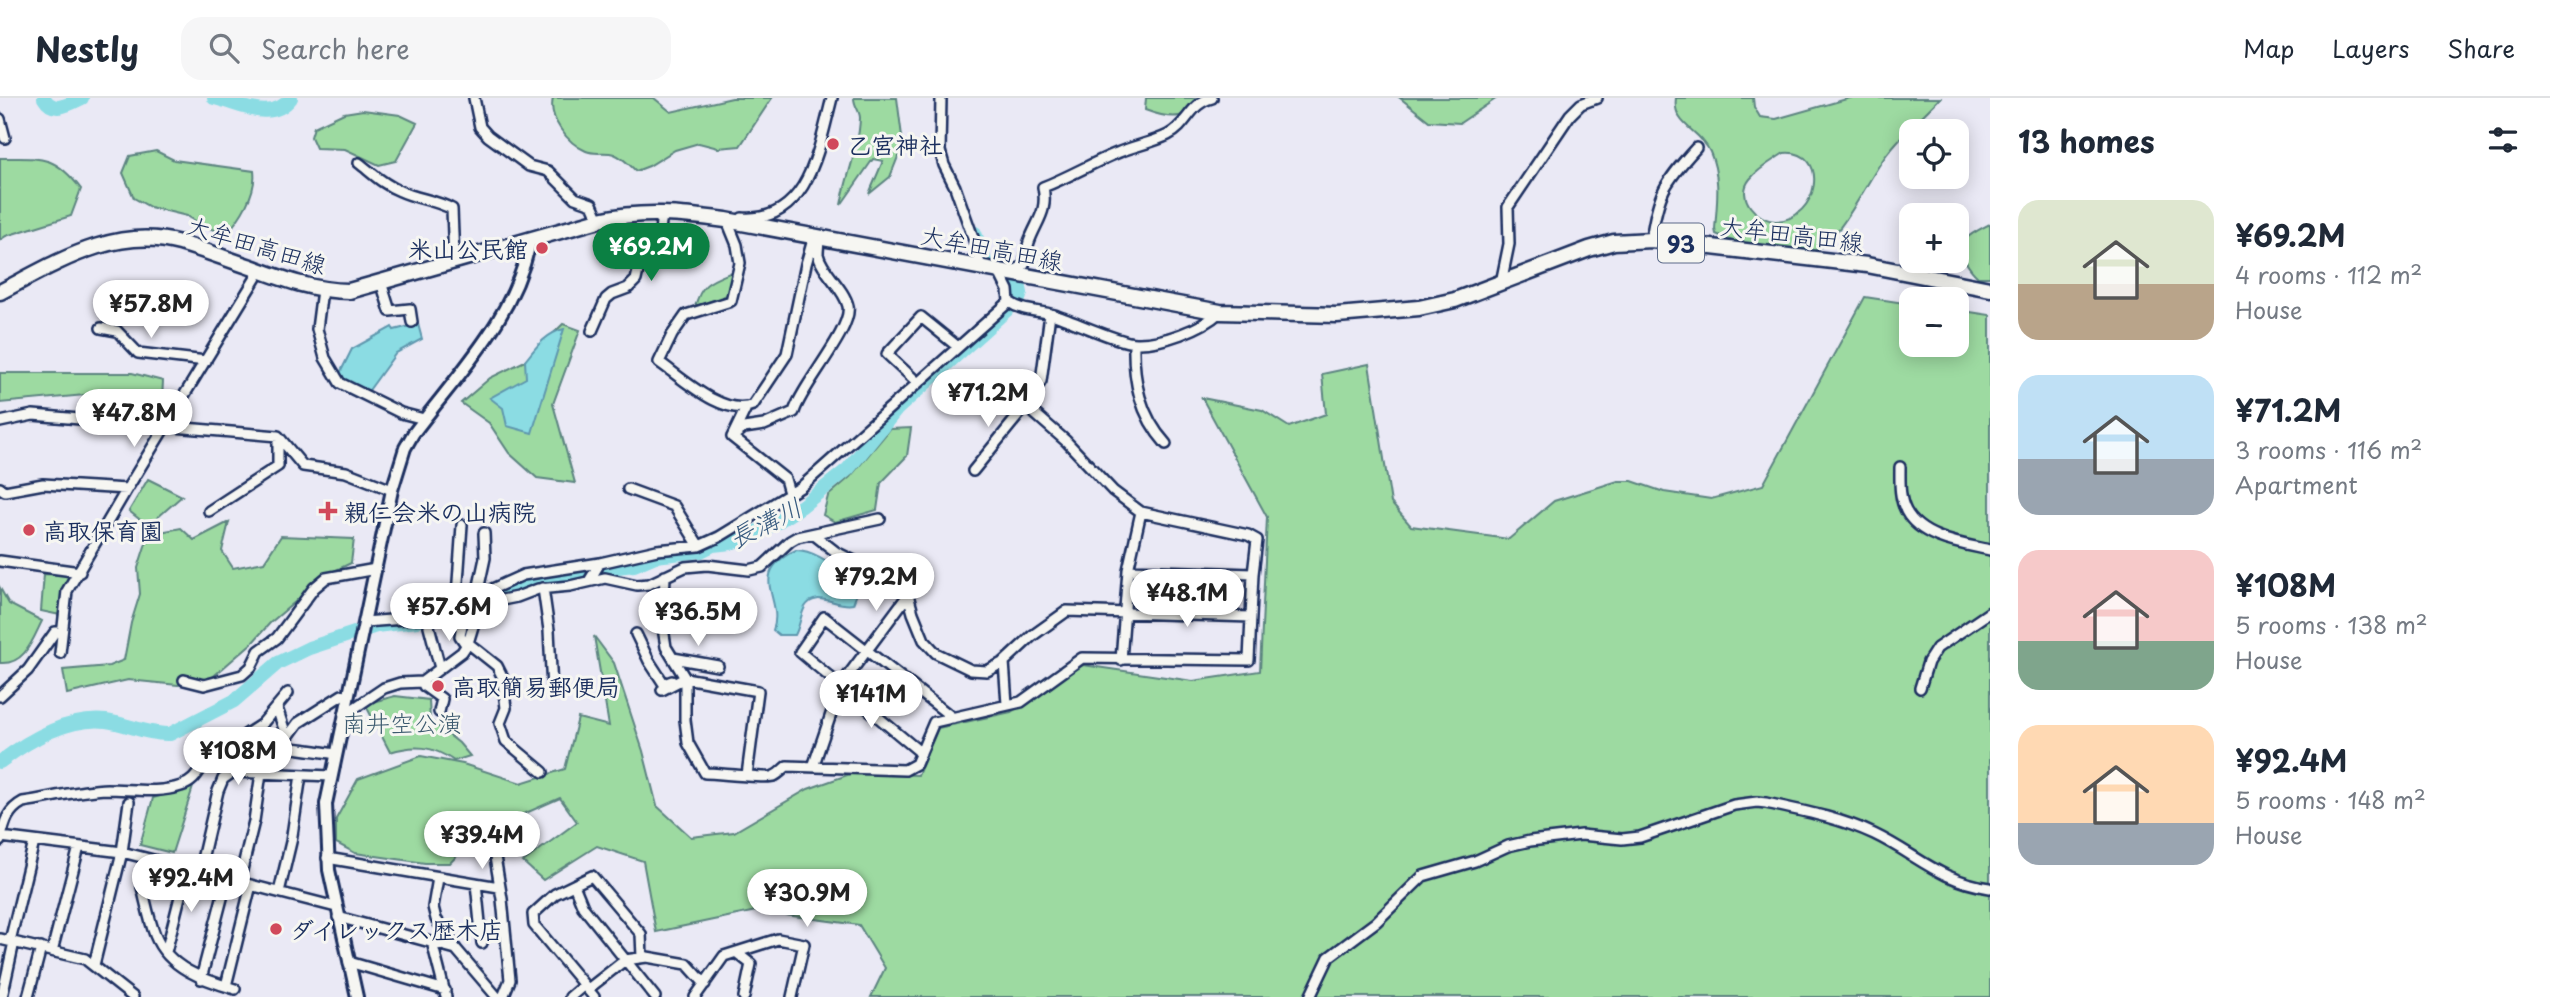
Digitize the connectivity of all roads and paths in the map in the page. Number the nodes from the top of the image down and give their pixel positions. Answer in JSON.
{"nodes":[{"id":1,"x":474,"y":98,"type":"edge"},
{"id":2,"x":832,"y":98,"type":"edge"},
{"id":3,"x":941,"y":98,"type":"edge"},
{"id":4,"x":1212,"y":98,"type":"edge"},
{"id":5,"x":1597,"y":98,"type":"edge"},
{"id":6,"x":0,"y":119,"type":"edge"},
{"id":7,"x":5,"y":138,"type":"dead end"},
{"id":8,"x":1696,"y":148,"type":"dead end"},
{"id":9,"x":359,"y":163,"type":"dead end"},
{"id":10,"x":662,"y":212,"type":"junction"},
{"id":11,"x":599,"y":220,"type":"junction"},
{"id":12,"x":726,"y":220,"type":"junction"},
{"id":13,"x":817,"y":237,"type":"junction"},
{"id":14,"x":531,"y":238,"type":"junction"},
{"id":15,"x":1651,"y":240,"type":"junction"},
{"id":16,"x":454,"y":261,"type":"junction"},
{"id":17,"x":981,"y":268,"type":"junction"},
{"id":18,"x":260,"y":271,"type":"junction"},
{"id":19,"x":1004,"y":273,"type":"junction"},
{"id":20,"x":382,"y":282,"type":"junction"},
{"id":21,"x":1501,"y":283,"type":"junction"},
{"id":22,"x":322,"y":289,"type":"junction"},
{"id":23,"x":1990,"y":289,"type":"edge"},
{"id":24,"x":0,"y":292,"type":"edge"},
{"id":25,"x":1009,"y":302,"type":"junction"},
{"id":26,"x":1220,"y":312,"type":"junction"},
{"id":27,"x":1050,"y":314,"type":"junction"},
{"id":28,"x":412,"y":322,"type":"dead end"},
{"id":29,"x":101,"y":328,"type":"dead end"},
{"id":30,"x":592,"y":331,"type":"dead end"},
{"id":31,"x":1135,"y":344,"type":"junction"},
{"id":32,"x":958,"y":347,"type":"junction"},
{"id":33,"x":206,"y":361,"type":"junction"},
{"id":34,"x":918,"y":383,"type":"junction"},
{"id":35,"x":1026,"y":406,"type":"junction"},
{"id":36,"x":746,"y":408,"type":"junction"},
{"id":37,"x":424,"y":419,"type":"junction"},
{"id":38,"x":0,"y":422,"type":"edge"},
{"id":39,"x":166,"y":425,"type":"junction"},
{"id":40,"x":278,"y":436,"type":"junction"},
{"id":41,"x":732,"y":436,"type":"junction"},
{"id":42,"x":1166,"y":444,"type":"dead end"},
{"id":43,"x":1900,"y":467,"type":"dead end"},
{"id":44,"x":973,"y":471,"type":"dead end"},
{"id":45,"x":0,"y":488,"type":"edge"},
{"id":46,"x":127,"y":489,"type":"junction"},
{"id":47,"x":628,"y":489,"type":"dead end"},
{"id":48,"x":392,"y":490,"type":"junction"},
{"id":49,"x":789,"y":493,"type":"junction"},
{"id":50,"x":209,"y":511,"type":"dead end"},
{"id":51,"x":1141,"y":513,"type":"junction"},
{"id":52,"x":880,"y":519,"type":"dead end"},
{"id":53,"x":462,"y":525,"type":"dead end"},
{"id":54,"x":484,"y":533,"type":"dead end"},
{"id":55,"x":813,"y":534,"type":"junction"},
{"id":56,"x":699,"y":546,"type":"junction"},
{"id":57,"x":1990,"y":550,"type":"edge"},
{"id":58,"x":0,"y":561,"type":"edge"},
{"id":59,"x":600,"y":563,"type":"junction"},
{"id":60,"x":376,"y":569,"type":"junction"},
{"id":61,"x":1128,"y":570,"type":"junction"},
{"id":62,"x":80,"y":572,"type":"junction"},
{"id":63,"x":1253,"y":574,"type":"junction"},
{"id":64,"x":665,"y":576,"type":"junction"},
{"id":65,"x":589,"y":581,"type":"junction"},
{"id":66,"x":543,"y":588,"type":"junction"},
{"id":67,"x":477,"y":595,"type":"junction"},
{"id":68,"x":908,"y":595,"type":"junction"},
{"id":69,"x":459,"y":603,"type":"junction"},
{"id":70,"x":1125,"y":612,"type":"junction"},
{"id":71,"x":1990,"y":612,"type":"edge"},
{"id":72,"x":1251,"y":617,"type":"junction"},
{"id":73,"x":364,"y":622,"type":"junction"},
{"id":74,"x":429,"y":626,"type":"dead end"},
{"id":75,"x":62,"y":632,"type":"junction"},
{"id":76,"x":636,"y":634,"type":"dead end"},
{"id":77,"x":467,"y":645,"type":"junction"},
{"id":78,"x":869,"y":649,"type":"junction"},
{"id":79,"x":60,"y":653,"type":"dead end"},
{"id":80,"x":673,"y":658,"type":"junction"},
{"id":81,"x":1121,"y":660,"type":"junction"},
{"id":82,"x":1004,"y":662,"type":"junction"},
{"id":83,"x":718,"y":666,"type":"dead end"},
{"id":84,"x":440,"y":668,"type":"junction"},
{"id":85,"x":684,"y":677,"type":"junction"},
{"id":86,"x":184,"y":680,"type":"dead end"},
{"id":87,"x":422,"y":682,"type":"junction"},
{"id":88,"x":841,"y":685,"type":"junction"},
{"id":89,"x":1920,"y":688,"type":"dead end"},
{"id":90,"x":551,"y":690,"type":"dead end"},
{"id":91,"x":662,"y":691,"type":"dead end"},
{"id":92,"x":288,"y":693,"type":"dead end"},
{"id":93,"x":342,"y":695,"type":"dead end"},
{"id":94,"x":0,"y":696,"type":"edge"},
{"id":95,"x":1006,"y":704,"type":"junction"},
{"id":96,"x":277,"y":708,"type":"junction"},
{"id":97,"x":439,"y":712,"type":"dead end"},
{"id":98,"x":344,"y":715,"type":"junction"},
{"id":99,"x":953,"y":718,"type":"junction"},
{"id":100,"x":245,"y":735,"type":"dead end"},
{"id":101,"x":287,"y":738,"type":"junction"},
{"id":102,"x":241,"y":747,"type":"junction"},
{"id":103,"x":921,"y":753,"type":"junction"},
{"id":104,"x":336,"y":754,"type":"junction"},
{"id":105,"x":813,"y":767,"type":"junction"},
{"id":106,"x":543,"y":772,"type":"dead end"},
{"id":107,"x":261,"y":773,"type":"junction"},
{"id":108,"x":301,"y":775,"type":"junction"},
{"id":109,"x":747,"y":775,"type":"junction"},
{"id":110,"x":331,"y":776,"type":"junction"},
{"id":111,"x":129,"y":802,"type":"dead end"},
{"id":112,"x":1,"y":839,"type":"edge"},
{"id":113,"x":34,"y":842,"type":"junction"},
{"id":114,"x":79,"y":847,"type":"junction"},
{"id":115,"x":494,"y":851,"type":"dead end"},
{"id":116,"x":122,"y":852,"type":"junction"},
{"id":117,"x":327,"y":858,"type":"junction"},
{"id":118,"x":187,"y":869,"type":"junction"},
{"id":119,"x":199,"y":872,"type":"junction"},
{"id":120,"x":438,"y":878,"type":"junction"},
{"id":121,"x":227,"y":879,"type":"junction"},
{"id":122,"x":239,"y":882,"type":"junction"},
{"id":123,"x":476,"y":883,"type":"junction"},
{"id":124,"x":251,"y":885,"type":"junction"},
{"id":125,"x":573,"y":885,"type":"junction"},
{"id":126,"x":499,"y":887,"type":"junction"},
{"id":127,"x":1990,"y":888,"type":"edge"},
{"id":128,"x":182,"y":891,"type":"junction"},
{"id":129,"x":279,"y":892,"type":"junction"},
{"id":130,"x":337,"y":912,"type":"junction"},
{"id":131,"x":8,"y":941,"type":"edge"},
{"id":132,"x":432,"y":942,"type":"junction"},
{"id":133,"x":482,"y":943,"type":"dead end"},
{"id":134,"x":41,"y":948,"type":"junction"},
{"id":135,"x":456,"y":949,"type":"junction"},
{"id":136,"x":52,"y":951,"type":"junction"},
{"id":137,"x":166,"y":952,"type":"junction"},
{"id":138,"x":737,"y":953,"type":"junction"},
{"id":139,"x":642,"y":957,"type":"junction"},
{"id":140,"x":625,"y":960,"type":"junction"},
{"id":141,"x":349,"y":962,"type":"junction"},
{"id":142,"x":94,"y":965,"type":"junction"},
{"id":143,"x":201,"y":979,"type":"junction"},
{"id":144,"x":705,"y":984,"type":"junction"},
{"id":145,"x":589,"y":990,"type":"edge"},
{"id":146,"x":445,"y":994,"type":"edge"},
{"id":147,"x":504,"y":996,"type":"edge"},
{"id":148,"x":2,"y":997,"type":"edge"},
{"id":149,"x":28,"y":997,"type":"edge"},
{"id":150,"x":133,"y":997,"type":"edge"},
{"id":151,"x":357,"y":997,"type":"edge"},
{"id":152,"x":570,"y":997,"type":"edge"},
{"id":153,"x":656,"y":997,"type":"edge"},
{"id":154,"x":695,"y":997,"type":"edge"},
{"id":155,"x":744,"y":997,"type":"edge"},
{"id":156,"x":792,"y":997,"type":"edge"},
{"id":157,"x":1310,"y":997,"type":"edge"}],
"edges":[{"from":1,"to":11,"type":"street"},
{"from":2,"to":12,"type":"street"},
{"from":3,"to":17,"type":"street"},
{"from":4,"to":19,"type":"street"},
{"from":5,"to":21,"type":"street"},
{"from":6,"to":7,"type":"street"},
{"from":8,"to":15,"type":"street"},
{"from":9,"to":16,"type":"street"},
{"from":10,"to":11,"type":"main road","name":"大牟田高田線","number":"93"},
{"from":10,"to":12,"type":"main road","name":"大牟田高田線","number":"93"},
{"from":10,"to":30,"type":"street"},
{"from":11,"to":14,"type":"main road","name":"大牟田高田線","number":"93"},
{"from":12,"to":13,"type":"main road","name":"大牟田高田線","number":"93"},
{"from":12,"to":36,"type":"street"},
{"from":13,"to":17,"type":"main road","name":"大牟田高田線","number":"93"},
{"from":13,"to":36,"type":"street"},
{"from":13,"to":41,"type":"street"},
{"from":14,"to":16,"type":"main road","name":"大牟田高田線","number":"93"},
{"from":14,"to":37,"type":"street"},
{"from":15,"to":21,"type":"main road","name":"大牟田高田線","number":"93"},
{"from":15,"to":23,"type":"main road","name":"大牟田高田線","number":"93"},
{"from":16,"to":20,"type":"main road","name":"大牟田高田線","number":"93"},
{"from":17,"to":19,"type":"main road","name":"大牟田高田線","number":"93"},
{"from":18,"to":22,"type":"main road","name":"大牟田高田線","number":"93"},
{"from":18,"to":24,"type":"main road","name":"大牟田高田線","number":"93"},
{"from":18,"to":33,"type":"street"},
{"from":19,"to":25,"type":"street"},
{"from":19,"to":26,"type":"main road","name":"大牟田高田線","number":"93"},
{"from":20,"to":22,"type":"main road","name":"大牟田高田線","number":"93"},
{"from":20,"to":28,"type":"street"},
{"from":21,"to":26,"type":"main road","name":"大牟田高田線","number":"93"},
{"from":22,"to":37,"type":"street"},
{"from":25,"to":27,"type":"street"},
{"from":25,"to":32,"type":"street"},
{"from":26,"to":31,"type":"street"},
{"from":27,"to":31,"type":"street"},
{"from":27,"to":35,"type":"street"},
{"from":29,"to":33,"type":"street"},
{"from":31,"to":42,"type":"street"},
{"from":32,"to":34,"type":"street"},
{"from":32,"to":34,"type":"street"},
{"from":33,"to":39,"type":"street"},
{"from":34,"to":49,"type":"street"},
{"from":35,"to":44,"type":"street"},
{"from":35,"to":51,"type":"street"},
{"from":36,"to":41,"type":"street"},
{"from":37,"to":48,"type":"street"},
{"from":38,"to":39,"type":"street"},
{"from":39,"to":40,"type":"street"},
{"from":39,"to":46,"type":"street"},
{"from":40,"to":48,"type":"street"},
{"from":40,"to":50,"type":"street"},
{"from":41,"to":49,"type":"street"},
{"from":43,"to":57,"type":"street"},
{"from":45,"to":46,"type":"street"},
{"from":46,"to":62,"type":"street"},
{"from":47,"to":56,"type":"street"},
{"from":48,"to":60,"type":"street"},
{"from":49,"to":56,"type":"street"},
{"from":51,"to":61,"type":"street"},
{"from":51,"to":63,"type":"street"},
{"from":52,"to":55,"type":"street"},
{"from":53,"to":69,"type":"street"},
{"from":54,"to":67,"type":"street"},
{"from":55,"to":64,"type":"street"},
{"from":55,"to":68,"type":"street"},
{"from":56,"to":59,"type":"street"},
{"from":58,"to":62,"type":"street"},
{"from":59,"to":65,"type":"street"},
{"from":59,"to":67,"type":"street"},
{"from":60,"to":73,"type":"street"},
{"from":60,"to":86,"type":"street"},
{"from":61,"to":63,"type":"street"},
{"from":61,"to":70,"type":"street"},
{"from":62,"to":75,"type":"street"},
{"from":63,"to":72,"type":"street"},
{"from":64,"to":65,"type":"street"},
{"from":64,"to":80,"type":"street"},
{"from":65,"to":66,"type":"street"},
{"from":66,"to":77,"type":"street"},
{"from":66,"to":90,"type":"street"},
{"from":67,"to":69,"type":"street"},
{"from":68,"to":78,"type":"street"},
{"from":68,"to":82,"type":"street"},
{"from":69,"to":73,"type":"street"},
{"from":69,"to":77,"type":"street"},
{"from":70,"to":72,"type":"street"},
{"from":70,"to":81,"type":"street"},
{"from":70,"to":82,"type":"street"},
{"from":71,"to":89,"type":"street"},
{"from":72,"to":81,"type":"street"},
{"from":73,"to":98,"type":"street"},
{"from":74,"to":84,"type":"street"},
{"from":75,"to":79,"type":"street"},
{"from":75,"to":94,"type":"street"},
{"from":76,"to":85,"type":"street"},
{"from":77,"to":84,"type":"street"},
{"from":77,"to":106,"type":"street"},
{"from":78,"to":88,"type":"street"},
{"from":78,"to":88,"type":"street"},
{"from":78,"to":99,"type":"street"},
{"from":80,"to":83,"type":"street"},
{"from":80,"to":85,"type":"street"},
{"from":81,"to":95,"type":"street"},
{"from":82,"to":95,"type":"street"},
{"from":84,"to":87,"type":"street"},
{"from":85,"to":91,"type":"street"},
{"from":85,"to":109,"type":"street"},
{"from":85,"to":109,"type":"street"},
{"from":87,"to":97,"type":"street"},
{"from":87,"to":98,"type":"street"},
{"from":88,"to":103,"type":"street"},
{"from":88,"to":105,"type":"street"},
{"from":92,"to":96,"type":"street"},
{"from":93,"to":101,"type":"street"},
{"from":95,"to":99,"type":"street"},
{"from":96,"to":100,"type":"street"},
{"from":96,"to":101,"type":"street"},
{"from":98,"to":104,"type":"street"},
{"from":99,"to":103,"type":"street"},
{"from":101,"to":102,"type":"street"},
{"from":102,"to":104,"type":"street"},
{"from":102,"to":112,"type":"street"},
{"from":103,"to":105,"type":"street"},
{"from":104,"to":110,"type":"street"},
{"from":105,"to":109,"type":"street"},
{"from":107,"to":108,"type":"street"},
{"from":107,"to":119,"type":"street"},
{"from":107,"to":122,"type":"street"},
{"from":108,"to":110,"type":"street"},
{"from":108,"to":129,"type":"street"},
{"from":110,"to":117,"type":"street"},
{"from":111,"to":116,"type":"street"},
{"from":112,"to":113,"type":"street"},
{"from":113,"to":114,"type":"street"},
{"from":113,"to":131,"type":"street"},
{"from":114,"to":116,"type":"street"},
{"from":114,"to":136,"type":"street"},
{"from":115,"to":126,"type":"street"},
{"from":116,"to":118,"type":"street"},
{"from":116,"to":142,"type":"street"},
{"from":117,"to":120,"type":"street"},
{"from":117,"to":130,"type":"street"},
{"from":118,"to":119,"type":"street"},
{"from":118,"to":128,"type":"street"},
{"from":119,"to":121,"type":"street"},
{"from":120,"to":123,"type":"street"},
{"from":120,"to":135,"type":"street"},
{"from":121,"to":122,"type":"street"},
{"from":121,"to":143,"type":"street"},
{"from":122,"to":124,"type":"street"},
{"from":123,"to":126,"type":"street"},
{"from":123,"to":133,"type":"street"},
{"from":124,"to":129,"type":"street"},
{"from":124,"to":143,"type":"street"},
{"from":125,"to":139,"type":"street"},
{"from":125,"to":140,"type":"street"},
{"from":125,"to":145,"type":"street"},
{"from":126,"to":147,"type":"street"},
{"from":127,"to":157,"type":"street"},
{"from":128,"to":137,"type":"street"},
{"from":128,"to":137,"type":"street"},
{"from":129,"to":130,"type":"street"},
{"from":130,"to":132,"type":"street"},
{"from":130,"to":141,"type":"street"},
{"from":131,"to":134,"type":"street"},
{"from":131,"to":148,"type":"street"},
{"from":132,"to":135,"type":"street"},
{"from":132,"to":146,"type":"street"},
{"from":134,"to":136,"type":"street"},
{"from":134,"to":149,"type":"street"},
{"from":135,"to":147,"type":"street"},
{"from":136,"to":142,"type":"street"},
{"from":137,"to":143,"type":"street"},
{"from":138,"to":144,"type":"street"},
{"from":138,"to":155,"type":"street"},
{"from":138,"to":156,"type":"street"},
{"from":139,"to":140,"type":"street"},
{"from":139,"to":144,"type":"street"},
{"from":140,"to":145,"type":"street"},
{"from":140,"to":153,"type":"street"},
{"from":141,"to":146,"type":"street"},
{"from":141,"to":151,"type":"street"},
{"from":142,"to":150,"type":"street"},
{"from":144,"to":154,"type":"street"},
{"from":145,"to":152,"type":"street"}]}
